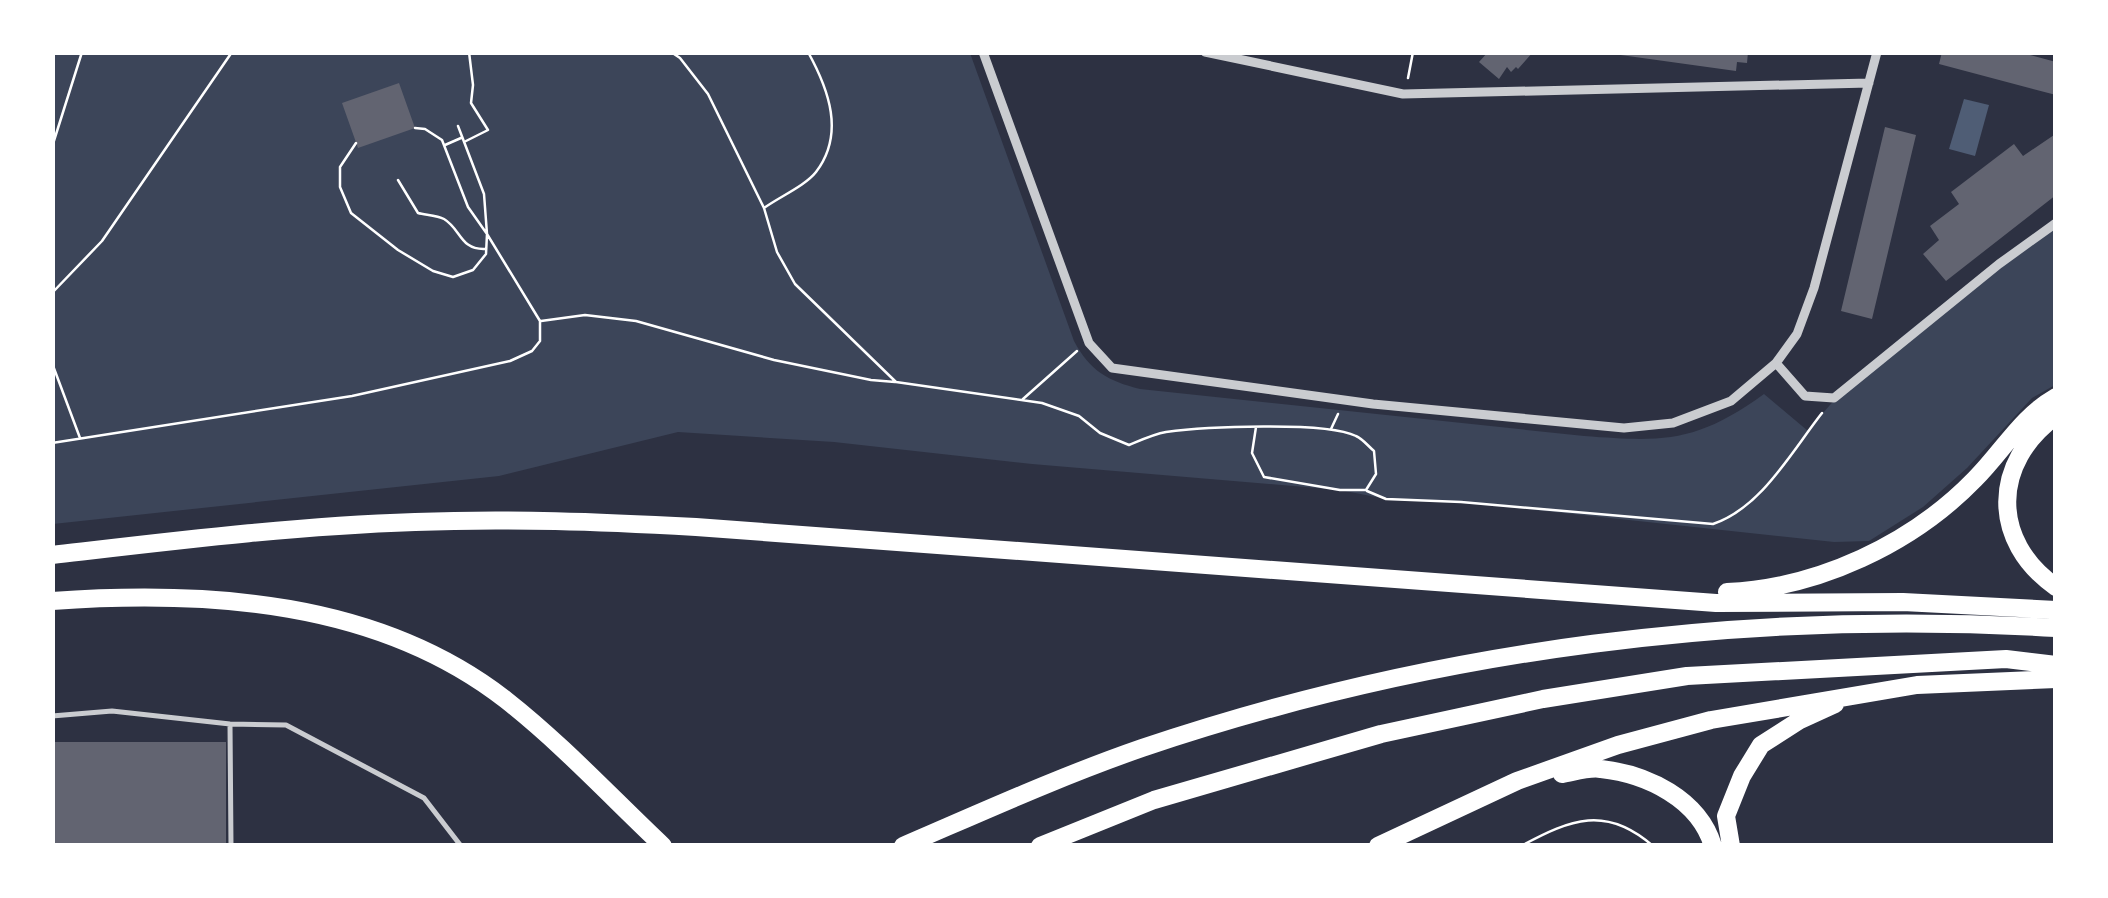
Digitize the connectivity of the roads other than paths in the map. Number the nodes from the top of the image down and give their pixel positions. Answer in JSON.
{"nodes":[{"id":1,"x":983,"y":52,"type":"edge"},
{"id":2,"x":1205,"y":52,"type":"edge"},
{"id":3,"x":1877,"y":52,"type":"edge"},
{"id":4,"x":1869,"y":83,"type":"junction"},
{"id":5,"x":2056,"y":223,"type":"edge"},
{"id":6,"x":1776,"y":364,"type":"junction"},
{"id":7,"x":2056,"y":397,"type":"edge"},
{"id":8,"x":2056,"y":416,"type":"edge"},
{"id":9,"x":52,"y":554,"type":"edge"},
{"id":10,"x":2056,"y":587,"type":"edge"},
{"id":11,"x":1622,"y":596,"type":"junction"},
{"id":12,"x":52,"y":601,"type":"edge"},
{"id":13,"x":2056,"y":610,"type":"edge"},
{"id":14,"x":2056,"y":628,"type":"edge"},
{"id":15,"x":2056,"y":665,"type":"edge"},
{"id":16,"x":2056,"y":679,"type":"edge"},
{"id":17,"x":1858,"y":694,"type":"junction"},
{"id":18,"x":52,"y":716,"type":"edge"},
{"id":19,"x":230,"y":724,"type":"junction"},
{"id":20,"x":1517,"y":781,"type":"junction"},
{"id":21,"x":231,"y":846,"type":"edge"},
{"id":22,"x":462,"y":846,"type":"edge"},
{"id":23,"x":663,"y":846,"type":"edge"},
{"id":24,"x":903,"y":846,"type":"edge"},
{"id":25,"x":1040,"y":846,"type":"edge"},
{"id":26,"x":1378,"y":846,"type":"edge"},
{"id":27,"x":1713,"y":846,"type":"edge"},
{"id":28,"x":1731,"y":846,"type":"edge"}],
"edges":[{"from":1,"to":6,"type":"street"},
{"from":2,"to":4,"type":"street"},
{"from":3,"to":4,"type":"street"},
{"from":4,"to":6,"type":"street"},
{"from":5,"to":6,"type":"street"},
{"from":7,"to":11,"type":"highway"},
{"from":8,"to":10,"type":"highway"},
{"from":9,"to":11,"type":"highway"},
{"from":11,"to":13,"type":"highway"},
{"from":12,"to":23,"type":"highway"},
{"from":14,"to":24,"type":"highway"},
{"from":15,"to":25,"type":"highway"},
{"from":16,"to":17,"type":"highway"},
{"from":17,"to":20,"type":"highway"},
{"from":17,"to":28,"type":"highway"},
{"from":18,"to":19,"type":"lane"},
{"from":19,"to":21,"type":"lane"},
{"from":19,"to":22,"type":"lane"},
{"from":20,"to":26,"type":"highway"},
{"from":20,"to":27,"type":"highway"}]}
